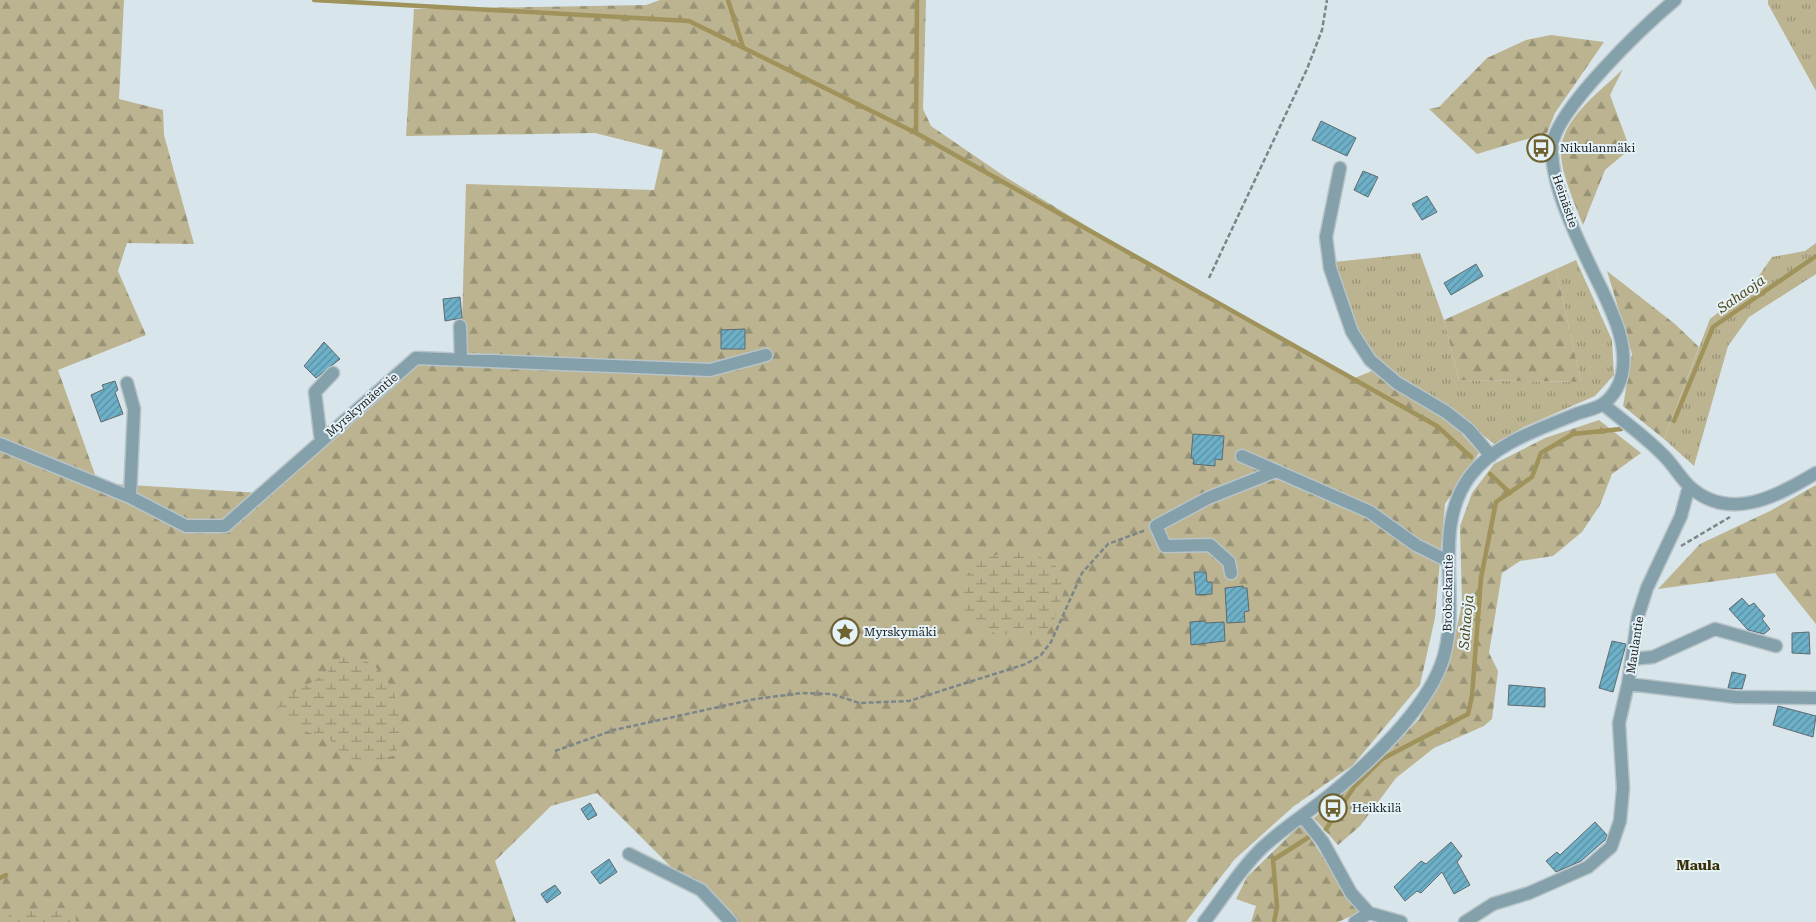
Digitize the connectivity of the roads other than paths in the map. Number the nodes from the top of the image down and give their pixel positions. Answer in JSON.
{"nodes":[{"id":1,"x":1674,"y":0,"type":"edge"},
{"id":2,"x":1340,"y":168,"type":"dead end"},
{"id":3,"x":460,"y":326,"type":"dead end"},
{"id":4,"x":766,"y":355,"type":"dead end"},
{"id":5,"x":461,"y":358,"type":"junction"},
{"id":6,"x":333,"y":373,"type":"dead end"},
{"id":7,"x":127,"y":383,"type":"dead end"},
{"id":8,"x":1603,"y":404,"type":"junction"},
{"id":9,"x":322,"y":441,"type":"junction"},
{"id":10,"x":0,"y":444,"type":"edge"},
{"id":11,"x":1242,"y":456,"type":"dead end"},
{"id":12,"x":1491,"y":456,"type":"junction"},
{"id":13,"x":1276,"y":471,"type":"junction"},
{"id":14,"x":1816,"y":473,"type":"edge"},
{"id":15,"x":1689,"y":486,"type":"junction"},
{"id":16,"x":130,"y":497,"type":"junction"},
{"id":17,"x":1448,"y":561,"type":"junction"},
{"id":18,"x":1231,"y":573,"type":"dead end"},
{"id":19,"x":1776,"y":646,"type":"dead end"},
{"id":20,"x":1632,"y":659,"type":"junction"},
{"id":21,"x":1628,"y":684,"type":"junction"},
{"id":22,"x":1816,"y":698,"type":"edge"},
{"id":23,"x":1302,"y":816,"type":"junction"},
{"id":24,"x":629,"y":854,"type":"dead end"},
{"id":25,"x":1369,"y":912,"type":"junction"},
{"id":26,"x":731,"y":922,"type":"edge"},
{"id":27,"x":1204,"y":922,"type":"edge"},
{"id":28,"x":1355,"y":922,"type":"edge"},
{"id":29,"x":1401,"y":922,"type":"edge"},
{"id":30,"x":1465,"y":922,"type":"edge"}],
"edges":[{"from":1,"to":8,"type":"street","name":"Heinästie"},
{"from":2,"to":12,"type":"street"},
{"from":3,"to":5,"type":"street"},
{"from":4,"to":5,"type":"street","name":"Myrskymäentie"},
{"from":5,"to":9,"type":"street","name":"Myrskymäentie"},
{"from":6,"to":9,"type":"street"},
{"from":7,"to":16,"type":"street"},
{"from":8,"to":12,"type":"street","name":"Brobackantie"},
{"from":8,"to":15,"type":"street"},
{"from":9,"to":16,"type":"street","name":"Myrskymäentie"},
{"from":10,"to":16,"type":"street","name":"Myrskymäentie"},
{"from":11,"to":13,"type":"street"},
{"from":12,"to":17,"type":"street","name":"Brobackantie"},
{"from":13,"to":17,"type":"street"},
{"from":13,"to":18,"type":"street"},
{"from":14,"to":15,"type":"street"},
{"from":15,"to":20,"type":"street","name":"Maulantie"},
{"from":17,"to":23,"type":"street","name":"Brobackantie"},
{"from":19,"to":20,"type":"street"},
{"from":20,"to":21,"type":"street","name":"Maulantie"},
{"from":21,"to":22,"type":"street","name":"Maulantie"},
{"from":21,"to":30,"type":"street"},
{"from":23,"to":25,"type":"street"},
{"from":23,"to":27,"type":"street","name":"Brobackantie"},
{"from":24,"to":26,"type":"street"},
{"from":25,"to":28,"type":"street"},
{"from":25,"to":29,"type":"street"}]}
